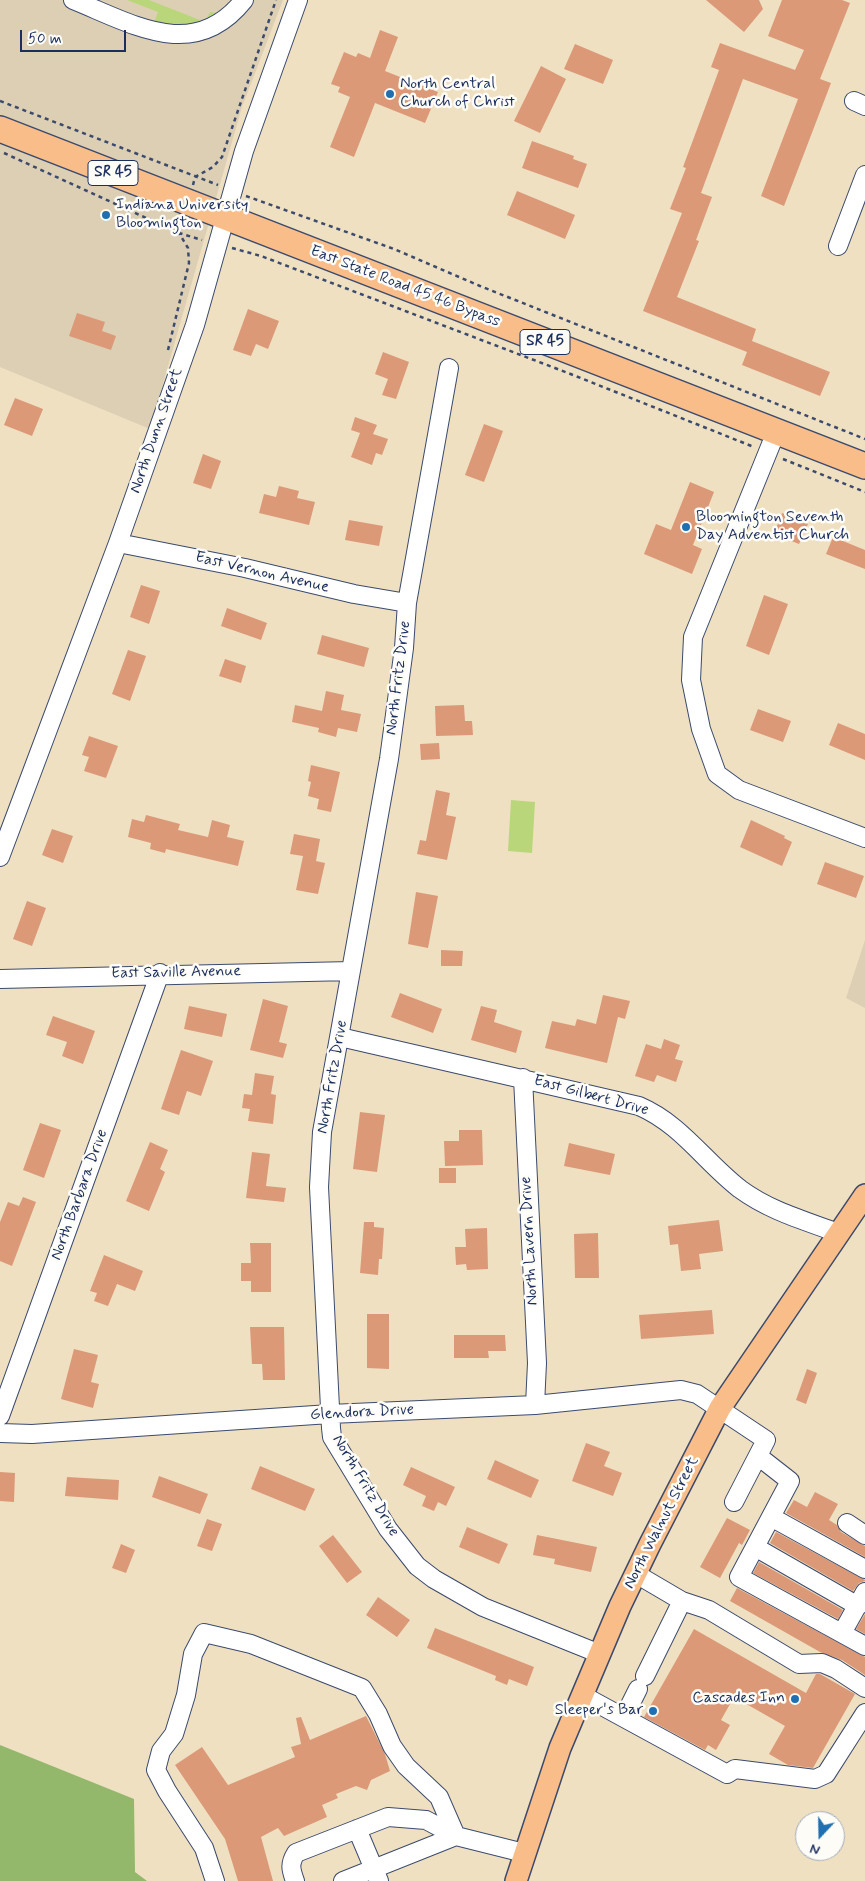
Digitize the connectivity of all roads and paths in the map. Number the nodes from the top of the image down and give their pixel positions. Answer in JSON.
{"nodes":[{"id":1,"x":73,"y":0,"type":"edge"},
{"id":2,"x":244,"y":0,"type":"edge"},
{"id":3,"x":276,"y":0,"type":"edge"},
{"id":4,"x":298,"y":0,"type":"edge"},
{"id":5,"x":0,"y":101,"type":"edge"},
{"id":6,"x":0,"y":129,"type":"edge"},
{"id":7,"x":0,"y":151,"type":"edge"},
{"id":8,"x":865,"y":175,"type":"edge"},
{"id":9,"x":273,"y":206,"type":"dead end"},
{"id":10,"x":226,"y":217,"type":"junction"},
{"id":11,"x":838,"y":246,"type":"dead end"},
{"id":12,"x":261,"y":256,"type":"dead end"},
{"id":13,"x":166,"y":359,"type":"dead end"},
{"id":14,"x":450,"y":368,"type":"dead end"},
{"id":15,"x":865,"y":439,"type":"edge"},
{"id":16,"x":772,"y":442,"type":"junction"},
{"id":17,"x":865,"y":466,"type":"edge"},
{"id":18,"x":865,"y":492,"type":"edge"},
{"id":19,"x":118,"y":542,"type":"junction"},
{"id":20,"x":407,"y":602,"type":"junction"},
{"id":21,"x":865,"y":838,"type":"edge"},
{"id":22,"x":0,"y":857,"type":"edge"},
{"id":23,"x":351,"y":971,"type":"junction"},
{"id":24,"x":160,"y":974,"type":"junction"},
{"id":25,"x":0,"y":979,"type":"edge"},
{"id":26,"x":340,"y":1037,"type":"junction"},
{"id":27,"x":524,"y":1078,"type":"junction"},
{"id":28,"x":865,"y":1195,"type":"edge"},
{"id":29,"x":838,"y":1233,"type":"junction"},
{"id":30,"x":535,"y":1404,"type":"junction"},
{"id":31,"x":720,"y":1408,"type":"junction"},
{"id":32,"x":330,"y":1414,"type":"junction"},
{"id":33,"x":0,"y":1416,"type":"edge"},
{"id":34,"x":0,"y":1433,"type":"edge"},
{"id":35,"x":758,"y":1456,"type":"junction"},
{"id":36,"x":734,"y":1502,"type":"dead end"},
{"id":37,"x":771,"y":1517,"type":"junction"},
{"id":38,"x":847,"y":1523,"type":"dead end"},
{"id":39,"x":865,"y":1535,"type":"edge"},
{"id":40,"x":755,"y":1546,"type":"junction"},
{"id":41,"x":865,"y":1569,"type":"edge"},
{"id":42,"x":636,"y":1574,"type":"junction"},
{"id":43,"x":861,"y":1599,"type":"edge"},
{"id":44,"x":682,"y":1601,"type":"junction"},
{"id":45,"x":842,"y":1633,"type":"junction"},
{"id":46,"x":865,"y":1646,"type":"edge"},
{"id":47,"x":600,"y":1654,"type":"junction"},
{"id":48,"x":865,"y":1688,"type":"edge"},
{"id":49,"x":582,"y":1694,"type":"junction"},
{"id":50,"x":865,"y":1713,"type":"edge"},
{"id":51,"x":624,"y":1717,"type":"junction"},
{"id":52,"x":357,"y":1829,"type":"junction"},
{"id":53,"x":456,"y":1836,"type":"junction"},
{"id":54,"x":524,"y":1853,"type":"junction"},
{"id":55,"x":377,"y":1875,"type":"edge"},
{"id":56,"x":215,"y":1881,"type":"edge"},
{"id":57,"x":295,"y":1881,"type":"edge"},
{"id":58,"x":344,"y":1881,"type":"edge"},
{"id":59,"x":517,"y":1881,"type":"edge"}],
"edges":[{"from":1,"to":2,"type":"street"},
{"from":3,"to":5,"type":"path"},
{"from":4,"to":10,"type":"street","name":"North Dunn Street"},
{"from":6,"to":10,"type":"highway","name":"East State Road 45 46 Bypass","number":"SR 45"},
{"from":7,"to":13,"type":"path"},
{"from":8,"to":11,"type":"street"},
{"from":9,"to":15,"type":"path"},
{"from":10,"to":16,"type":"highway","name":"East State Road 45 46 Bypass","number":"SR 45"},
{"from":10,"to":19,"type":"street","name":"North Dunn Street"},
{"from":12,"to":16,"type":"path"},
{"from":14,"to":20,"type":"street","name":"North Fritz Drive"},
{"from":16,"to":17,"type":"highway","name":"East State Road 45 46 Bypass","number":"SR 45"},
{"from":16,"to":18,"type":"path"},
{"from":16,"to":21,"type":"street"},
{"from":19,"to":20,"type":"street","name":"East Vernon Avenue"},
{"from":19,"to":22,"type":"street","name":"North Dunn Street"},
{"from":20,"to":23,"type":"street","name":"North Fritz Drive"},
{"from":23,"to":24,"type":"street","name":"East Saville Avenue"},
{"from":23,"to":26,"type":"street","name":"North Fritz Drive"},
{"from":24,"to":25,"type":"street","name":"East Saville Avenue"},
{"from":24,"to":33,"type":"street","name":"North Barbara Drive"},
{"from":26,"to":27,"type":"street","name":"East Gilbert Drive"},
{"from":26,"to":32,"type":"street","name":"North Fritz Drive"},
{"from":27,"to":29,"type":"street","name":"East Gilbert Drive"},
{"from":27,"to":30,"type":"street","name":"North Lavern Drive"},
{"from":28,"to":29,"type":"main road","name":"North Walnut Street"},
{"from":29,"to":31,"type":"main road","name":"North Walnut Street"},
{"from":30,"to":31,"type":"street","name":"Glendora Drive"},
{"from":30,"to":32,"type":"street","name":"Glendora Drive"},
{"from":31,"to":35,"type":"street","name":"Glendora Drive"},
{"from":31,"to":42,"type":"main road","name":"North Walnut Street"},
{"from":32,"to":34,"type":"street","name":"Glendora Drive"},
{"from":32,"to":47,"type":"street","name":"North Fritz Drive"},
{"from":35,"to":36,"type":"street"},
{"from":35,"to":37,"type":"street"},
{"from":37,"to":40,"type":"street"},
{"from":37,"to":41,"type":"street"},
{"from":38,"to":39,"type":"street"},
{"from":40,"to":43,"type":"street"},
{"from":40,"to":45,"type":"street"},
{"from":42,"to":44,"type":"street"},
{"from":42,"to":47,"type":"main road","name":"North Walnut Street"},
{"from":43,"to":45,"type":"street"},
{"from":44,"to":48,"type":"street"},
{"from":44,"to":51,"type":"street"},
{"from":45,"to":46,"type":"street"},
{"from":47,"to":49,"type":"main road","name":"North Walnut Street"},
{"from":49,"to":51,"type":"street"},
{"from":49,"to":54,"type":"main road","name":"North Walnut Street"},
{"from":50,"to":51,"type":"street"},
{"from":52,"to":53,"type":"street"},
{"from":52,"to":55,"type":"street"},
{"from":52,"to":57,"type":"street"},
{"from":53,"to":54,"type":"street"},
{"from":53,"to":55,"type":"street"},
{"from":53,"to":56,"type":"street"},
{"from":54,"to":59,"type":"main road","name":"North Walnut Street"},
{"from":55,"to":58,"type":"street"}]}
